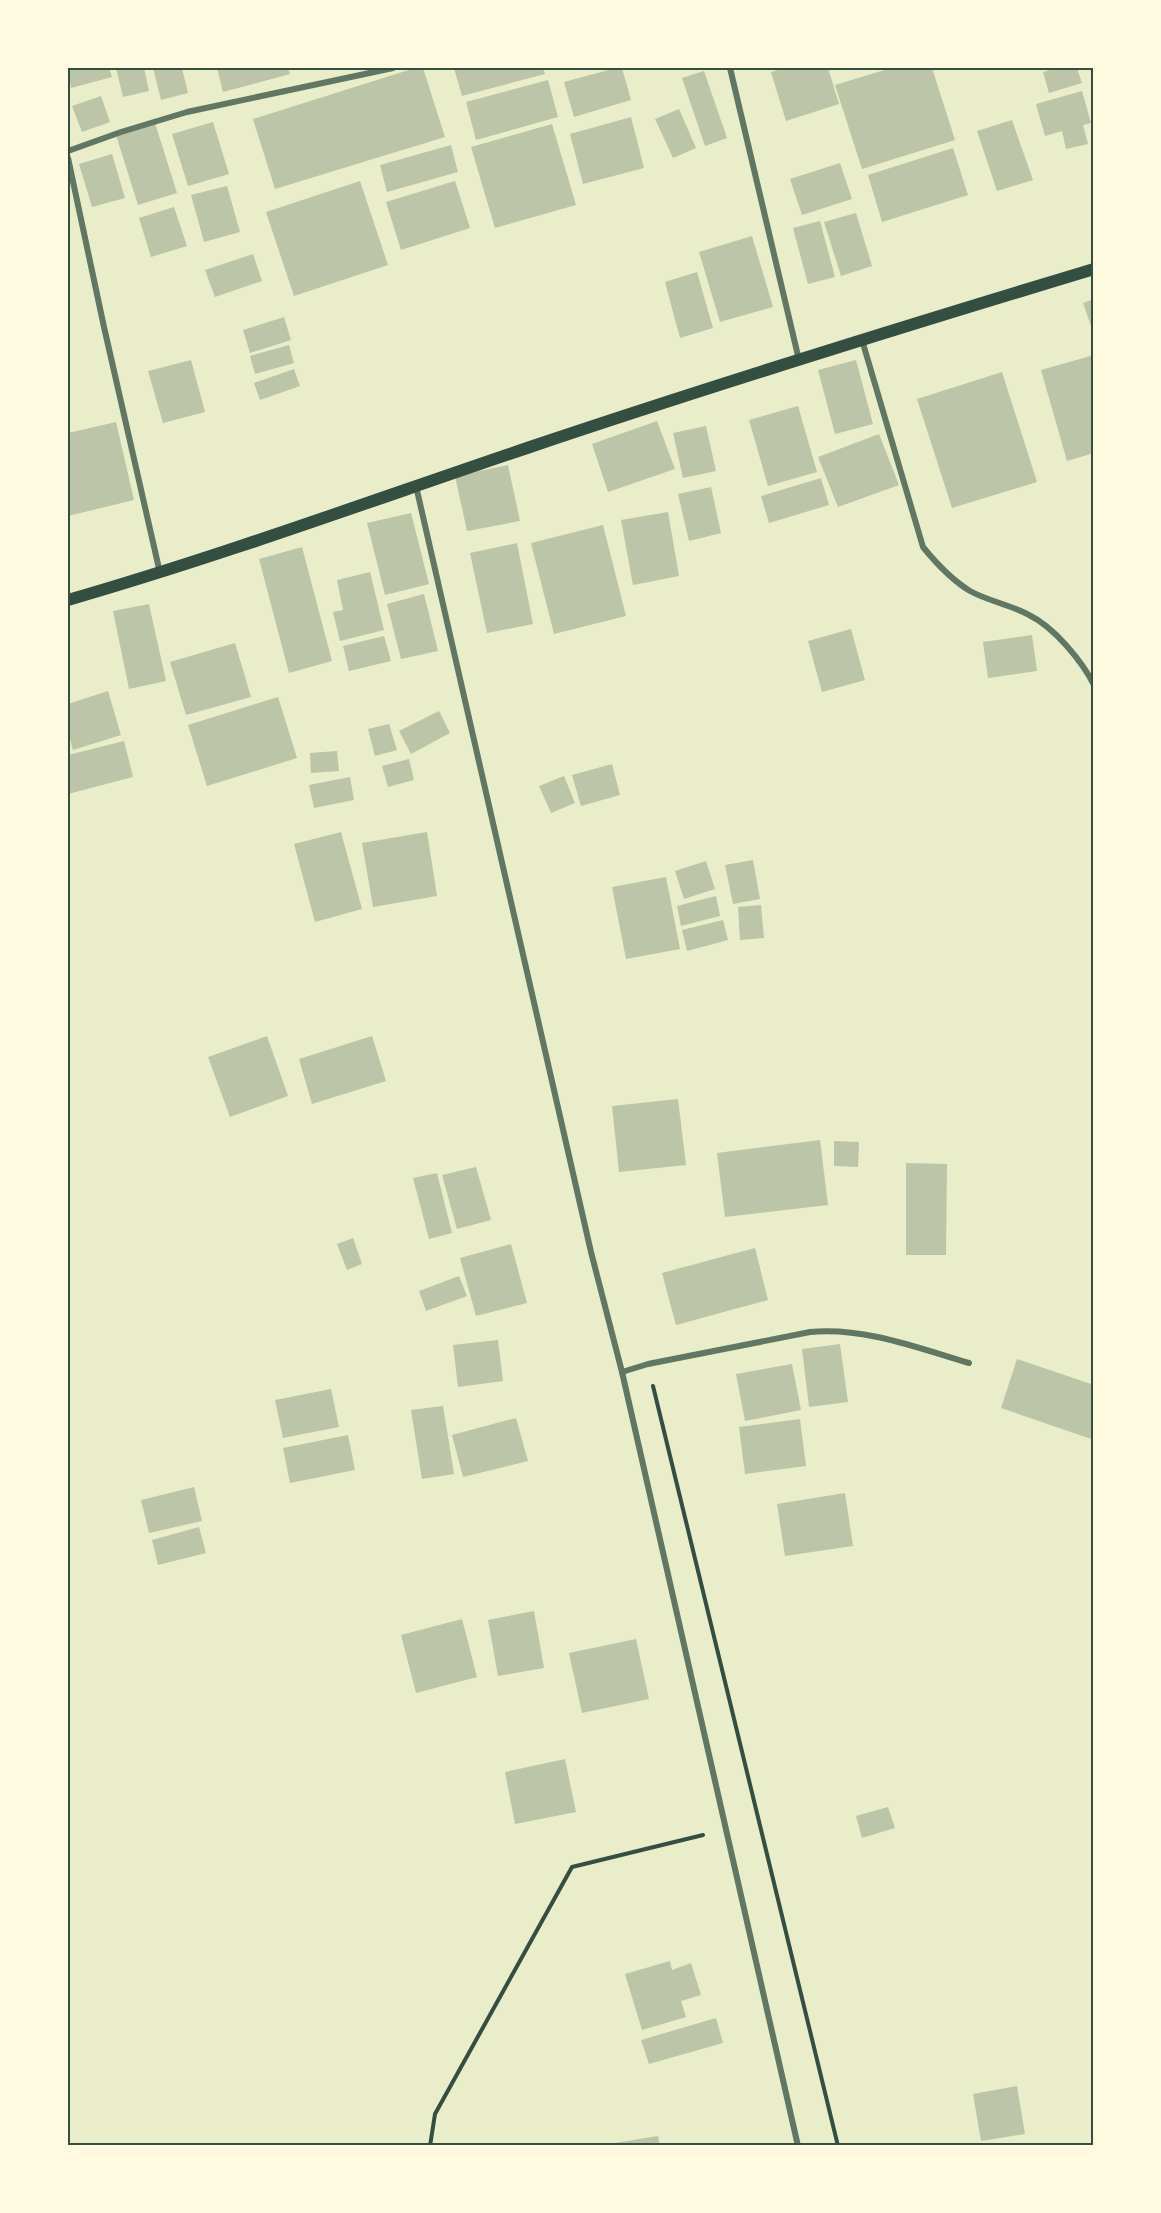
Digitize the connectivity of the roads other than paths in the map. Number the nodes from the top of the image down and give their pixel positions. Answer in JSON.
{"nodes":[{"id":1,"x":393,"y":68,"type":"edge"},
{"id":2,"x":730,"y":68,"type":"edge"},
{"id":3,"x":68,"y":152,"type":"edge"},
{"id":4,"x":68,"y":158,"type":"edge"},
{"id":5,"x":1094,"y":269,"type":"edge"},
{"id":6,"x":862,"y":340,"type":"junction"},
{"id":7,"x":799,"y":361,"type":"junction"},
{"id":8,"x":416,"y":486,"type":"junction"},
{"id":9,"x":161,"y":574,"type":"junction"},
{"id":10,"x":68,"y":600,"type":"edge"},
{"id":11,"x":1094,"y":685,"type":"edge"},
{"id":12,"x":969,"y":1363,"type":"dead end"},
{"id":13,"x":622,"y":1372,"type":"junction"},
{"id":14,"x":798,"y":2145,"type":"edge"}],
"edges":[{"from":1,"to":3,"type":"street"},
{"from":2,"to":7,"type":"street"},
{"from":4,"to":9,"type":"street"},
{"from":5,"to":6,"type":"main road"},
{"from":6,"to":7,"type":"main road"},
{"from":6,"to":11,"type":"street"},
{"from":7,"to":8,"type":"main road"},
{"from":8,"to":9,"type":"main road"},
{"from":8,"to":13,"type":"street"},
{"from":9,"to":10,"type":"main road"},
{"from":12,"to":13,"type":"street"},
{"from":13,"to":14,"type":"street"}]}
